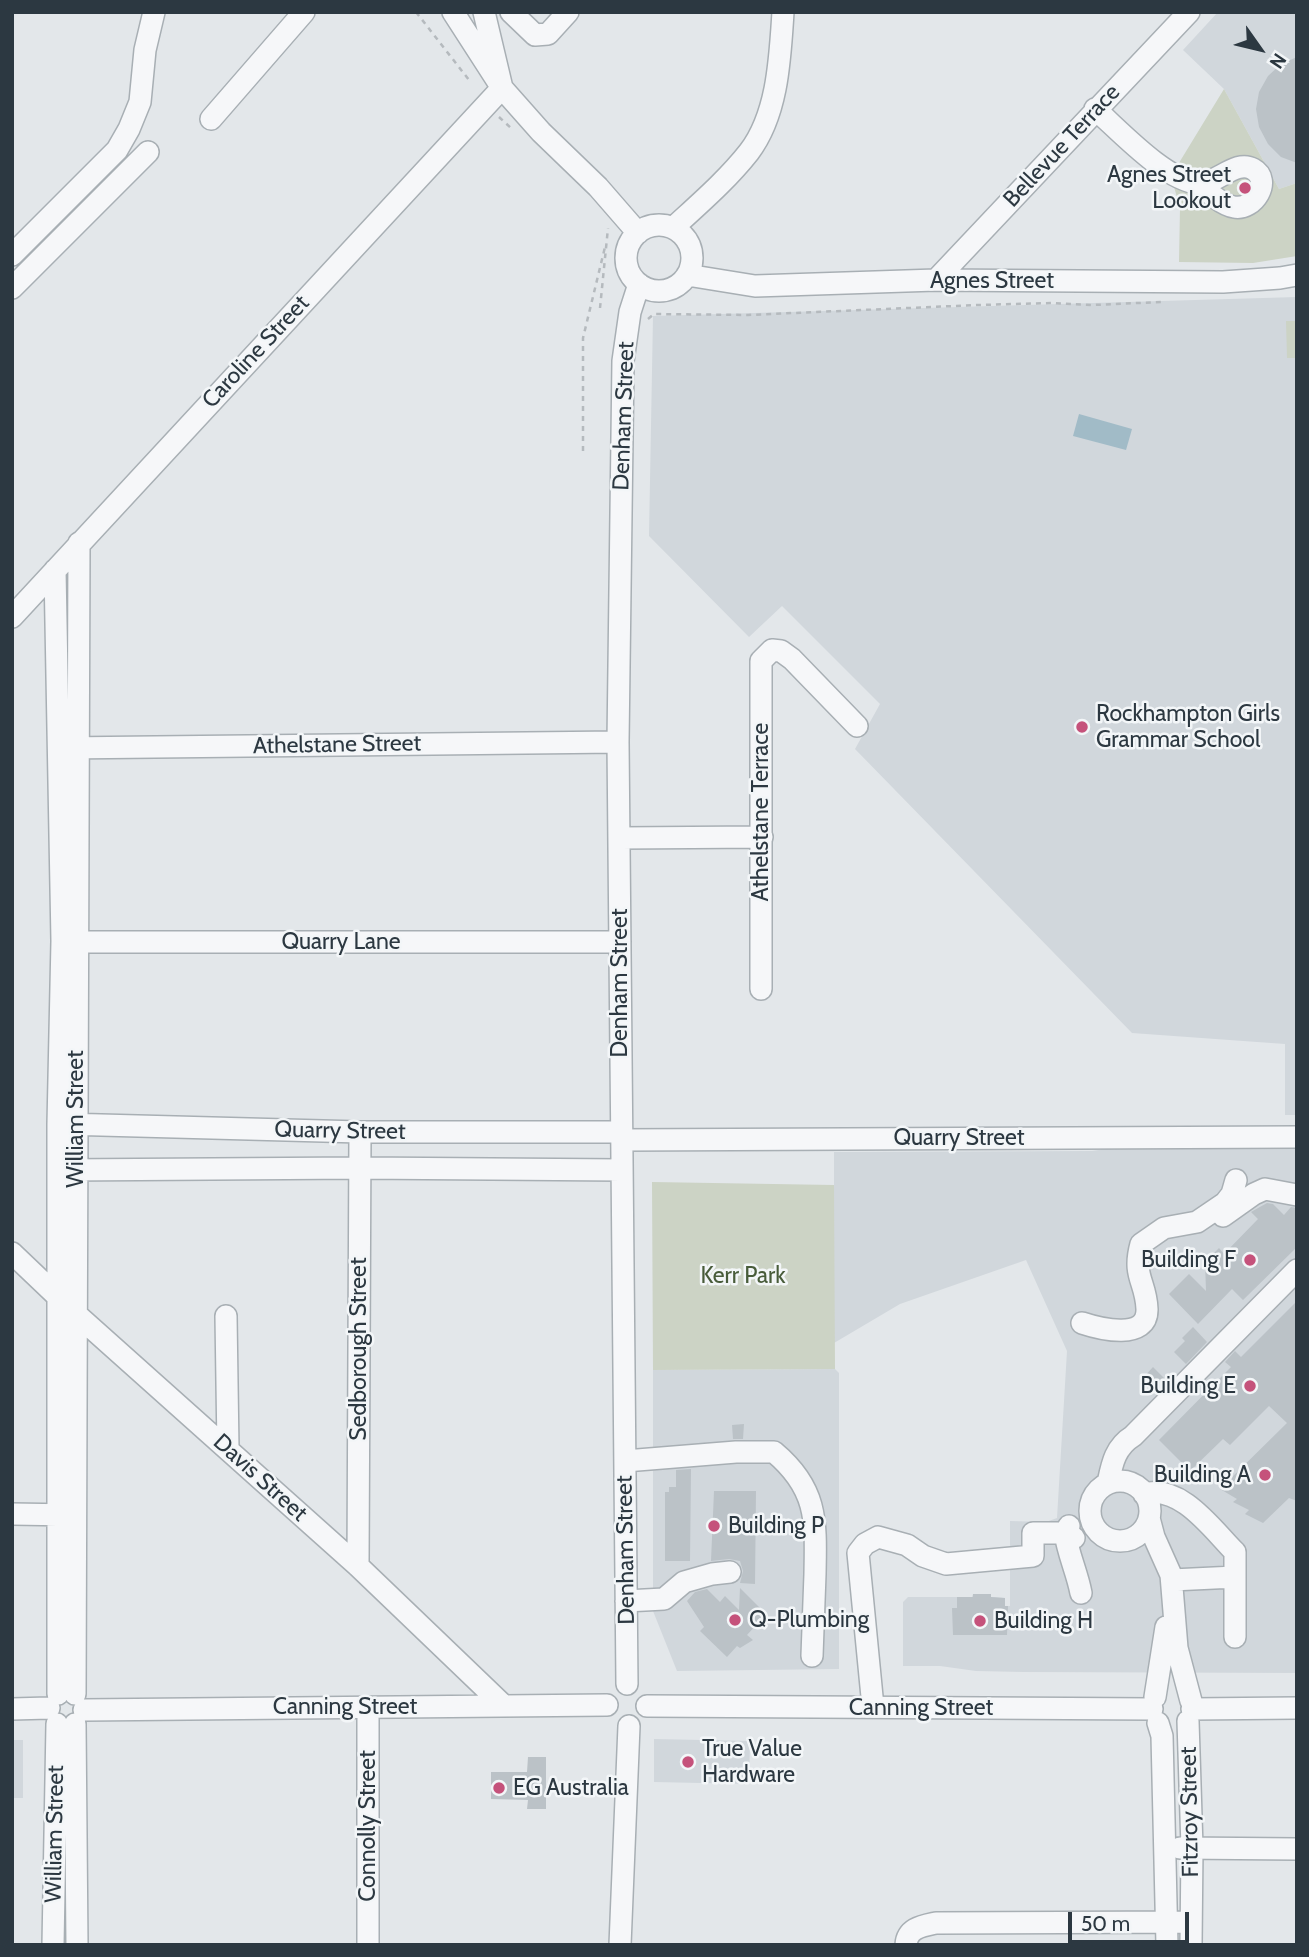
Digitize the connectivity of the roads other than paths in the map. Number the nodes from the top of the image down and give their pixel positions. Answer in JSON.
{"nodes":[{"id":1,"x":154,"y":12,"type":"edge"},
{"id":2,"x":304,"y":12,"type":"edge"},
{"id":3,"x":453,"y":12,"type":"edge"},
{"id":4,"x":484,"y":12,"type":"edge"},
{"id":5,"x":511,"y":12,"type":"edge"},
{"id":6,"x":568,"y":12,"type":"edge"},
{"id":7,"x":783,"y":12,"type":"edge"},
{"id":8,"x":1189,"y":12,"type":"edge"},
{"id":9,"x":502,"y":88,"type":"junction"},
{"id":10,"x":1096,"y":109,"type":"junction"},
{"id":11,"x":211,"y":119,"type":"dead end"},
{"id":12,"x":148,"y":152,"type":"dead end"},
{"id":13,"x":1199,"y":184,"type":"dead end"},
{"id":14,"x":673,"y":228,"type":"junction"},
{"id":15,"x":638,"y":233,"type":"junction"},
{"id":16,"x":12,"y":255,"type":"edge"},
{"id":17,"x":687,"y":275,"type":"junction"},
{"id":18,"x":1297,"y":275,"type":"edge"},
{"id":19,"x":936,"y":280,"type":"junction"},
{"id":20,"x":639,"y":284,"type":"junction"},
{"id":21,"x":12,"y":288,"type":"edge"},
{"id":22,"x":79,"y":543,"type":"junction"},
{"id":23,"x":55,"y":570,"type":"junction"},
{"id":24,"x":12,"y":617,"type":"edge"},
{"id":25,"x":857,"y":726,"type":"dead end"},
{"id":26,"x":618,"y":742,"type":"junction"},
{"id":27,"x":66,"y":748,"type":"junction"},
{"id":28,"x":762,"y":837,"type":"junction"},
{"id":29,"x":620,"y":838,"type":"junction"},
{"id":30,"x":70,"y":942,"type":"junction"},
{"id":31,"x":620,"y":942,"type":"junction"},
{"id":32,"x":761,"y":989,"type":"dead end"},
{"id":33,"x":67,"y":1125,"type":"junction"},
{"id":34,"x":360,"y":1132,"type":"junction"},
{"id":35,"x":622,"y":1136,"type":"junction"},
{"id":36,"x":1297,"y":1137,"type":"edge"},
{"id":37,"x":359,"y":1168,"type":"junction"},
{"id":38,"x":67,"y":1170,"type":"junction"},
{"id":39,"x":622,"y":1170,"type":"junction"},
{"id":40,"x":1236,"y":1180,"type":"dead end"},
{"id":41,"x":1297,"y":1195,"type":"edge"},
{"id":42,"x":1197,"y":1222,"type":"junction"},
{"id":43,"x":12,"y":1254,"type":"edge"},
{"id":44,"x":1297,"y":1270,"type":"edge"},
{"id":45,"x":59,"y":1297,"type":"junction"},
{"id":46,"x":76,"y":1314,"type":"junction"},
{"id":47,"x":226,"y":1316,"type":"dead end"},
{"id":48,"x":1082,"y":1323,"type":"dead end"},
{"id":49,"x":1133,"y":1436,"type":"junction"},
{"id":50,"x":228,"y":1449,"type":"junction"},
{"id":51,"x":625,"y":1461,"type":"junction"},
{"id":52,"x":1108,"y":1483,"type":"junction"},
{"id":53,"x":1144,"y":1503,"type":"junction"},
{"id":54,"x":12,"y":1514,"type":"edge"},
{"id":55,"x":67,"y":1515,"type":"junction"},
{"id":56,"x":1093,"y":1522,"type":"junction"},
{"id":57,"x":1069,"y":1536,"type":"junction"},
{"id":58,"x":1130,"y":1539,"type":"junction"},
{"id":59,"x":358,"y":1566,"type":"junction"},
{"id":60,"x":730,"y":1572,"type":"dead end"},
{"id":61,"x":1235,"y":1577,"type":"junction"},
{"id":62,"x":1172,"y":1580,"type":"junction"},
{"id":63,"x":626,"y":1601,"type":"junction"},
{"id":64,"x":1235,"y":1637,"type":"dead end"},
{"id":65,"x":812,"y":1656,"type":"dead end"},
{"id":66,"x":627,"y":1684,"type":"junction"},
{"id":67,"x":607,"y":1705,"type":"junction"},
{"id":68,"x":504,"y":1706,"type":"junction"},
{"id":69,"x":648,"y":1706,"type":"junction"},
{"id":70,"x":368,"y":1707,"type":"junction"},
{"id":71,"x":873,"y":1707,"type":"junction"},
{"id":72,"x":12,"y":1709,"type":"edge"},
{"id":73,"x":66,"y":1709,"type":"junction"},
{"id":74,"x":1297,"y":1709,"type":"edge"},
{"id":75,"x":1155,"y":1710,"type":"junction"},
{"id":76,"x":1190,"y":1710,"type":"junction"},
{"id":77,"x":629,"y":1726,"type":"junction"},
{"id":78,"x":1192,"y":1848,"type":"junction"},
{"id":79,"x":1164,"y":1849,"type":"junction"},
{"id":80,"x":1297,"y":1849,"type":"edge"},
{"id":81,"x":1166,"y":1922,"type":"junction"},
{"id":82,"x":1190,"y":1922,"type":"junction"},
{"id":83,"x":52,"y":1945,"type":"edge"},
{"id":84,"x":77,"y":1945,"type":"edge"},
{"id":85,"x":368,"y":1945,"type":"edge"},
{"id":86,"x":620,"y":1945,"type":"edge"},
{"id":87,"x":906,"y":1945,"type":"edge"},
{"id":88,"x":1167,"y":1945,"type":"edge"},
{"id":89,"x":1191,"y":1945,"type":"edge"}],
"edges":[{"from":1,"to":16,"type":"street"},
{"from":2,"to":11,"type":"street"},
{"from":3,"to":9,"type":"street"},
{"from":4,"to":9,"type":"street"},
{"from":5,"to":6,"type":"street"},
{"from":7,"to":14,"type":"street"},
{"from":8,"to":10,"type":"street","name":"Bellevue Terrace"},
{"from":9,"to":15,"type":"street"},
{"from":9,"to":22,"type":"street","name":"Caroline Street"},
{"from":10,"to":13,"type":"street"},
{"from":10,"to":19,"type":"street","name":"Bellevue Terrace"},
{"from":12,"to":21,"type":"street"},
{"from":14,"to":15,"type":"street"},
{"from":14,"to":17,"type":"street"},
{"from":15,"to":20,"type":"street"},
{"from":17,"to":19,"type":"street","name":"Agnes Street"},
{"from":17,"to":20,"type":"street"},
{"from":18,"to":19,"type":"street","name":"Agnes Street"},
{"from":20,"to":26,"type":"street","name":"Denham Street"},
{"from":22,"to":23,"type":"street","name":"Caroline Street"},
{"from":22,"to":27,"type":"street","name":"William Street"},
{"from":23,"to":24,"type":"street","name":"Caroline Street"},
{"from":23,"to":27,"type":"street","name":"William Street"},
{"from":25,"to":28,"type":"street","name":"Athelstane Terrace"},
{"from":26,"to":27,"type":"street","name":"Athelstane Street"},
{"from":26,"to":29,"type":"street","name":"Denham Street"},
{"from":27,"to":30,"type":"street","name":"William Street"},
{"from":28,"to":29,"type":"street"},
{"from":28,"to":32,"type":"street","name":"Athelstane Terrace"},
{"from":29,"to":31,"type":"street","name":"Denham Street"},
{"from":30,"to":31,"type":"street","name":"Quarry Lane"},
{"from":30,"to":33,"type":"street","name":"William Street"},
{"from":31,"to":35,"type":"street","name":"Denham Street"},
{"from":33,"to":34,"type":"street","name":"Quarry Street"},
{"from":33,"to":38,"type":"street","name":"William Street"},
{"from":34,"to":35,"type":"street","name":"Quarry Street"},
{"from":34,"to":37,"type":"street","name":"Sedborough Street"},
{"from":35,"to":36,"type":"street","name":"Quarry Street"},
{"from":35,"to":39,"type":"street","name":"Denham Street"},
{"from":37,"to":38,"type":"street","name":"Quarry Street"},
{"from":37,"to":39,"type":"street","name":"Quarry Street"},
{"from":37,"to":59,"type":"street","name":"Sedborough Street"},
{"from":38,"to":45,"type":"street","name":"William Street"},
{"from":38,"to":46,"type":"street","name":"William Street"},
{"from":39,"to":51,"type":"street","name":"Denham Street"},
{"from":40,"to":42,"type":"street"},
{"from":41,"to":42,"type":"street"},
{"from":42,"to":48,"type":"street"},
{"from":43,"to":45,"type":"street","name":"Davis Street"},
{"from":44,"to":49,"type":"street"},
{"from":45,"to":46,"type":"street","name":"Davis Street"},
{"from":45,"to":55,"type":"street","name":"William Street"},
{"from":46,"to":50,"type":"street","name":"Davis Street"},
{"from":46,"to":55,"type":"street","name":"William Street"},
{"from":47,"to":50,"type":"street"},
{"from":49,"to":52,"type":"street"},
{"from":49,"to":53,"type":"street","name":"Fitzroy Street"},
{"from":50,"to":59,"type":"street","name":"Davis Street"},
{"from":51,"to":63,"type":"street","name":"Denham Street"},
{"from":51,"to":65,"type":"street"},
{"from":52,"to":53,"type":"street"},
{"from":52,"to":56,"type":"street"},
{"from":53,"to":58,"type":"street"},
{"from":53,"to":61,"type":"street"},
{"from":53,"to":62,"type":"street","name":"Fitzroy Street"},
{"from":54,"to":55,"type":"street"},
{"from":55,"to":73,"type":"street","name":"William Street"},
{"from":56,"to":57,"type":"street"},
{"from":56,"to":58,"type":"street"},
{"from":57,"to":57,"type":"street"},
{"from":57,"to":71,"type":"street"},
{"from":58,"to":75,"type":"street","name":"Fitzroy Street"},
{"from":59,"to":68,"type":"street","name":"Davis Street"},
{"from":60,"to":63,"type":"street"},
{"from":61,"to":62,"type":"street"},
{"from":61,"to":64,"type":"street"},
{"from":62,"to":76,"type":"street","name":"Fitzroy Street"},
{"from":63,"to":66,"type":"street","name":"Denham Street"},
{"from":66,"to":67,"type":"street"},
{"from":66,"to":69,"type":"street"},
{"from":67,"to":68,"type":"street","name":"Canning Street"},
{"from":67,"to":77,"type":"street"},
{"from":68,"to":70,"type":"street","name":"Canning Street"},
{"from":69,"to":71,"type":"street","name":"Canning Street"},
{"from":69,"to":77,"type":"street"},
{"from":70,"to":73,"type":"street","name":"Canning Street"},
{"from":70,"to":85,"type":"street","name":"Connolly Street"},
{"from":71,"to":75,"type":"street","name":"Canning Street"},
{"from":72,"to":73,"type":"street","name":"Canning Street"},
{"from":73,"to":83,"type":"street","name":"William Street"},
{"from":73,"to":84,"type":"street","name":"William Street"},
{"from":74,"to":76,"type":"street"},
{"from":75,"to":76,"type":"street"},
{"from":75,"to":76,"type":"street"},
{"from":75,"to":79,"type":"street","name":"Fitzroy Street"},
{"from":76,"to":78,"type":"street","name":"Fitzroy Street"},
{"from":77,"to":86,"type":"street"},
{"from":78,"to":79,"type":"street"},
{"from":78,"to":80,"type":"street"},
{"from":78,"to":82,"type":"street","name":"Fitzroy Street"},
{"from":79,"to":81,"type":"street","name":"Fitzroy Street"},
{"from":81,"to":82,"type":"street"},
{"from":81,"to":87,"type":"street"},
{"from":81,"to":88,"type":"street","name":"Fitzroy Street"},
{"from":82,"to":89,"type":"street","name":"Fitzroy Street"}]}
